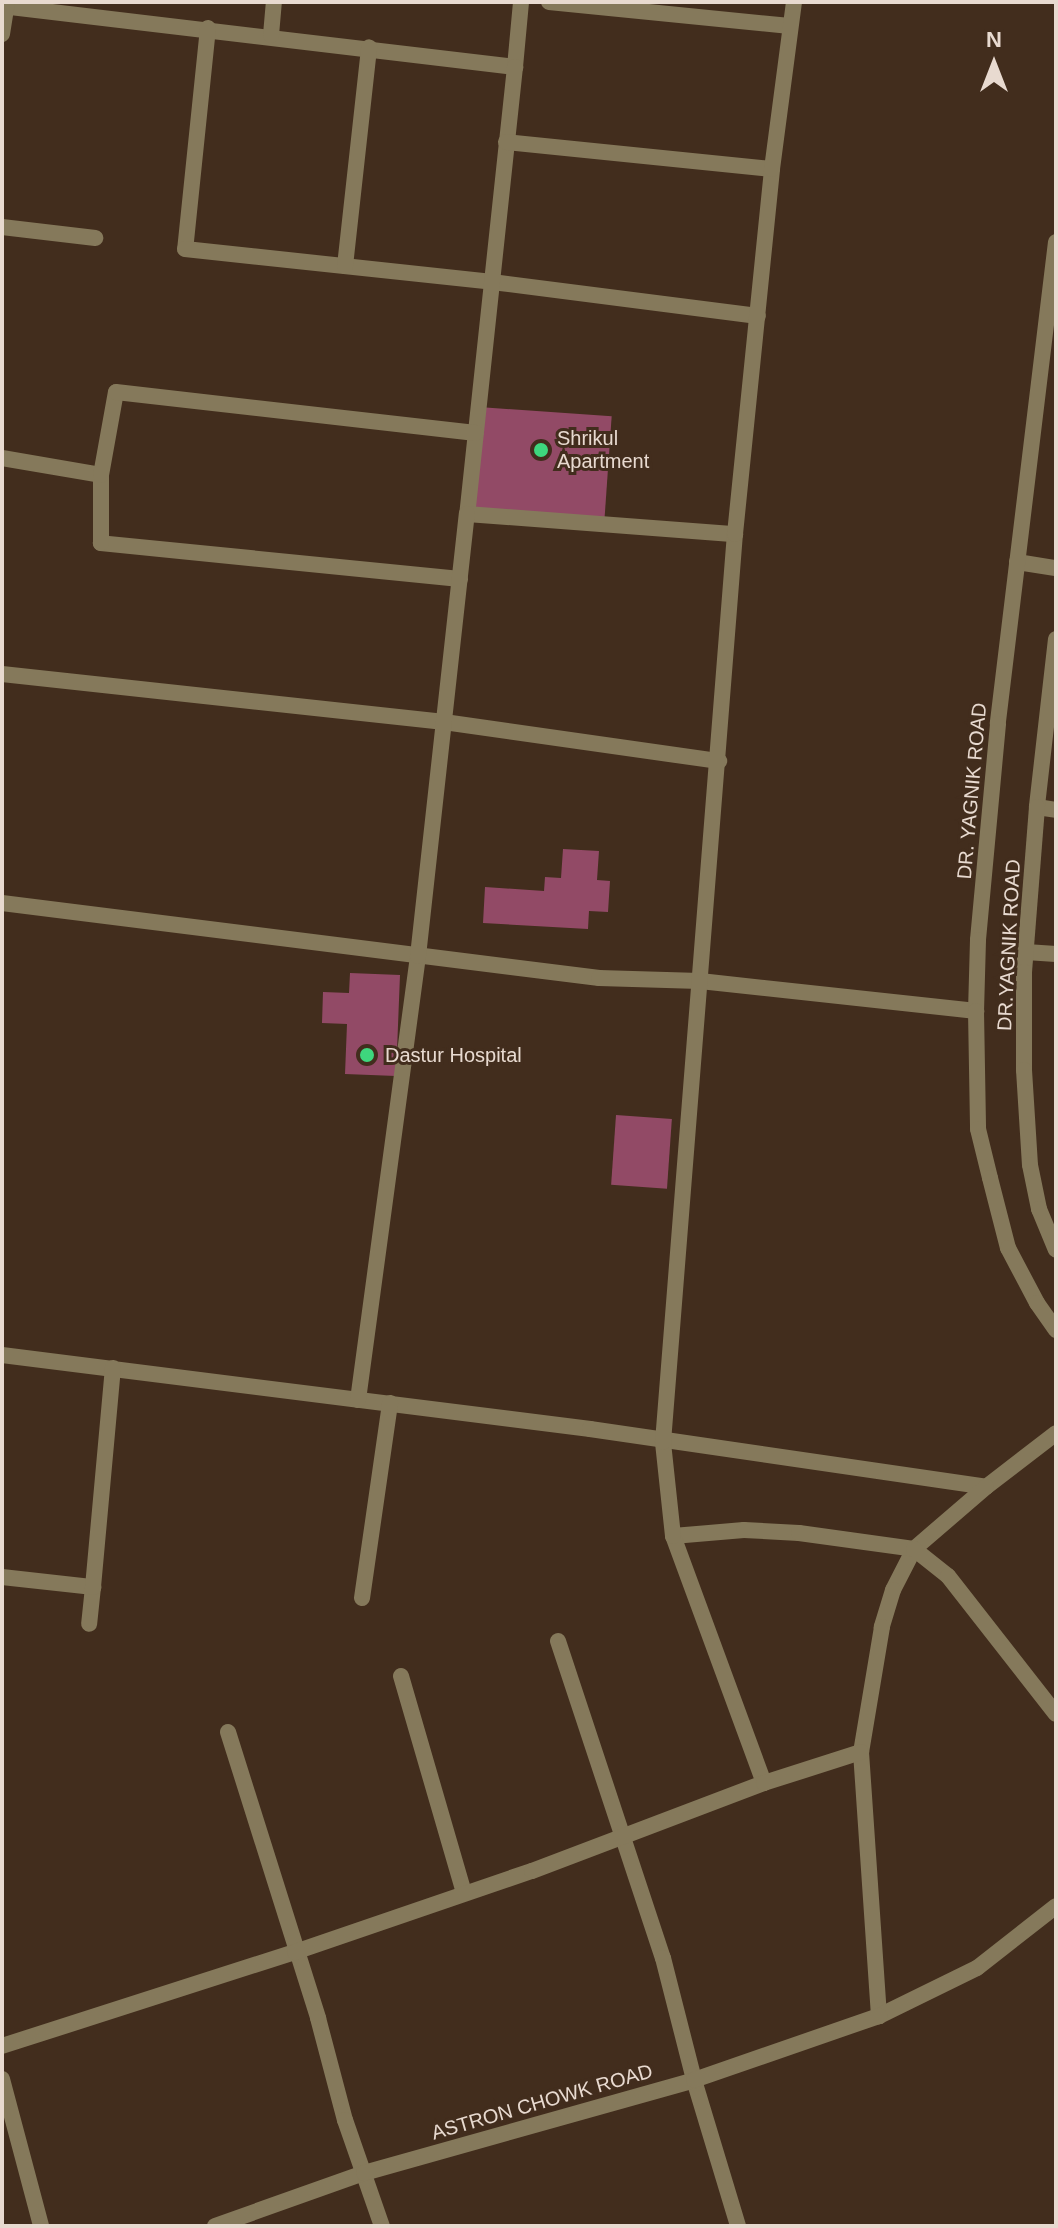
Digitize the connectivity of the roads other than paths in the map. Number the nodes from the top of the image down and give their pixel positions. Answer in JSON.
{"nodes":[{"id":1,"x":274,"y":2,"type":"edge"},
{"id":2,"x":521,"y":2,"type":"edge"},
{"id":3,"x":549,"y":2,"type":"edge"},
{"id":4,"x":794,"y":2,"type":"edge"},
{"id":5,"x":5,"y":5,"type":"edge"},
{"id":6,"x":790,"y":26,"type":"junction"},
{"id":7,"x":208,"y":28,"type":"junction"},
{"id":8,"x":2,"y":34,"type":"edge"},
{"id":9,"x":271,"y":35,"type":"junction"},
{"id":10,"x":369,"y":47,"type":"junction"},
{"id":11,"x":515,"y":67,"type":"junction"},
{"id":12,"x":506,"y":142,"type":"junction"},
{"id":13,"x":772,"y":169,"type":"junction"},
{"id":14,"x":2,"y":227,"type":"edge"},
{"id":15,"x":95,"y":238,"type":"dead end"},
{"id":16,"x":1056,"y":242,"type":"edge"},
{"id":17,"x":345,"y":266,"type":"junction"},
{"id":18,"x":492,"y":282,"type":"junction"},
{"id":19,"x":758,"y":316,"type":"junction"},
{"id":20,"x":476,"y":433,"type":"junction"},
{"id":21,"x":2,"y":458,"type":"edge"},
{"id":22,"x":101,"y":475,"type":"junction"},
{"id":23,"x":467,"y":514,"type":"junction"},
{"id":24,"x":735,"y":534,"type":"junction"},
{"id":25,"x":1017,"y":562,"type":"junction"},
{"id":26,"x":1056,"y":568,"type":"edge"},
{"id":27,"x":460,"y":579,"type":"junction"},
{"id":28,"x":1056,"y":639,"type":"edge"},
{"id":29,"x":2,"y":674,"type":"edge"},
{"id":30,"x":444,"y":722,"type":"junction"},
{"id":31,"x":1052,"y":732,"type":"edge"},
{"id":32,"x":719,"y":761,"type":"junction"},
{"id":33,"x":1037,"y":807,"type":"junction"},
{"id":34,"x":1056,"y":810,"type":"edge"},
{"id":35,"x":2,"y":903,"type":"edge"},
{"id":36,"x":1026,"y":952,"type":"junction"},
{"id":37,"x":1056,"y":954,"type":"edge"},
{"id":38,"x":418,"y":956,"type":"junction"},
{"id":39,"x":700,"y":981,"type":"junction"},
{"id":40,"x":976,"y":1011,"type":"junction"},
{"id":41,"x":1056,"y":1250,"type":"edge"},
{"id":42,"x":1056,"y":1330,"type":"edge"},
{"id":43,"x":2,"y":1355,"type":"edge"},
{"id":44,"x":113,"y":1368,"type":"junction"},
{"id":45,"x":358,"y":1400,"type":"junction"},
{"id":46,"x":390,"y":1403,"type":"junction"},
{"id":47,"x":1056,"y":1433,"type":"edge"},
{"id":48,"x":663,"y":1442,"type":"junction"},
{"id":49,"x":986,"y":1487,"type":"junction"},
{"id":50,"x":673,"y":1536,"type":"junction"},
{"id":51,"x":914,"y":1549,"type":"junction"},
{"id":52,"x":2,"y":1577,"type":"edge"},
{"id":53,"x":93,"y":1587,"type":"junction"},
{"id":54,"x":362,"y":1598,"type":"dead end"},
{"id":55,"x":89,"y":1624,"type":"dead end"},
{"id":56,"x":558,"y":1641,"type":"dead end"},
{"id":57,"x":401,"y":1676,"type":"dead end"},
{"id":58,"x":1056,"y":1714,"type":"edge"},
{"id":59,"x":228,"y":1732,"type":"dead end"},
{"id":60,"x":861,"y":1752,"type":"junction"},
{"id":61,"x":764,"y":1783,"type":"junction"},
{"id":62,"x":620,"y":1838,"type":"junction"},
{"id":63,"x":464,"y":1893,"type":"junction"},
{"id":64,"x":1056,"y":1906,"type":"edge"},
{"id":65,"x":295,"y":1952,"type":"junction"},
{"id":66,"x":879,"y":2016,"type":"junction"},
{"id":67,"x":2,"y":2046,"type":"edge"},
{"id":68,"x":2,"y":2079,"type":"edge"},
{"id":69,"x":694,"y":2080,"type":"junction"},
{"id":70,"x":364,"y":2173,"type":"junction"},
{"id":71,"x":41,"y":2226,"type":"edge"},
{"id":72,"x":215,"y":2226,"type":"edge"},
{"id":73,"x":382,"y":2226,"type":"edge"},
{"id":74,"x":738,"y":2226,"type":"edge"}],
"edges":[{"from":1,"to":9,"type":"street"},
{"from":2,"to":11,"type":"street"},
{"from":3,"to":6,"type":"street"},
{"from":4,"to":6,"type":"street"},
{"from":5,"to":7,"type":"street"},
{"from":5,"to":8,"type":"street"},
{"from":6,"to":13,"type":"street"},
{"from":7,"to":9,"type":"street"},
{"from":7,"to":17,"type":"street"},
{"from":9,"to":10,"type":"street"},
{"from":10,"to":11,"type":"street"},
{"from":10,"to":17,"type":"street"},
{"from":11,"to":12,"type":"street"},
{"from":12,"to":13,"type":"street"},
{"from":12,"to":18,"type":"street"},
{"from":13,"to":19,"type":"street"},
{"from":14,"to":15,"type":"street"},
{"from":16,"to":25,"type":"street","name":"DR. YAGNIK ROAD"},
{"from":17,"to":18,"type":"street"},
{"from":18,"to":19,"type":"street"},
{"from":18,"to":20,"type":"street"},
{"from":19,"to":24,"type":"street"},
{"from":20,"to":22,"type":"street"},
{"from":20,"to":23,"type":"street"},
{"from":21,"to":22,"type":"street"},
{"from":22,"to":27,"type":"street"},
{"from":23,"to":24,"type":"street"},
{"from":23,"to":27,"type":"street"},
{"from":24,"to":32,"type":"street"},
{"from":25,"to":26,"type":"street"},
{"from":25,"to":40,"type":"street","name":"DR. YAGNIK ROAD"},
{"from":27,"to":30,"type":"street"},
{"from":28,"to":31,"type":"street","name":"DR.YAGNIK ROAD"},
{"from":29,"to":30,"type":"street"},
{"from":30,"to":32,"type":"street"},
{"from":30,"to":38,"type":"street"},
{"from":31,"to":33,"type":"street","name":"DR.YAGNIK ROAD"},
{"from":32,"to":39,"type":"street"},
{"from":33,"to":34,"type":"street"},
{"from":33,"to":36,"type":"street","name":"DR.YAGNIK ROAD"},
{"from":35,"to":38,"type":"street"},
{"from":36,"to":37,"type":"street"},
{"from":36,"to":41,"type":"street","name":"DR.YAGNIK ROAD"},
{"from":38,"to":39,"type":"street"},
{"from":38,"to":45,"type":"street"},
{"from":39,"to":40,"type":"street"},
{"from":39,"to":48,"type":"street"},
{"from":40,"to":42,"type":"street","name":"DR. YAGNIK ROAD"},
{"from":43,"to":44,"type":"street"},
{"from":44,"to":45,"type":"street"},
{"from":44,"to":53,"type":"street"},
{"from":45,"to":46,"type":"street"},
{"from":46,"to":48,"type":"street"},
{"from":46,"to":54,"type":"street"},
{"from":47,"to":49,"type":"street"},
{"from":48,"to":49,"type":"street"},
{"from":48,"to":50,"type":"street"},
{"from":49,"to":51,"type":"street"},
{"from":50,"to":51,"type":"street"},
{"from":50,"to":61,"type":"street"},
{"from":51,"to":58,"type":"street"},
{"from":51,"to":60,"type":"street"},
{"from":52,"to":53,"type":"street"},
{"from":53,"to":55,"type":"street"},
{"from":56,"to":62,"type":"street"},
{"from":57,"to":63,"type":"street"},
{"from":59,"to":65,"type":"street"},
{"from":60,"to":61,"type":"street"},
{"from":60,"to":66,"type":"street"},
{"from":61,"to":62,"type":"street"},
{"from":62,"to":63,"type":"street"},
{"from":62,"to":69,"type":"street"},
{"from":63,"to":65,"type":"street"},
{"from":64,"to":66,"type":"street","name":"ASTRON CHOWK ROAD"},
{"from":65,"to":67,"type":"street"},
{"from":65,"to":70,"type":"street"},
{"from":66,"to":69,"type":"street","name":"ASTRON CHOWK ROAD"},
{"from":68,"to":71,"type":"street"},
{"from":69,"to":70,"type":"street","name":"ASTRON CHOWK ROAD"},
{"from":69,"to":74,"type":"street"},
{"from":70,"to":72,"type":"street","name":"ASTRON CHOWK ROAD"},
{"from":70,"to":73,"type":"street"}]}
